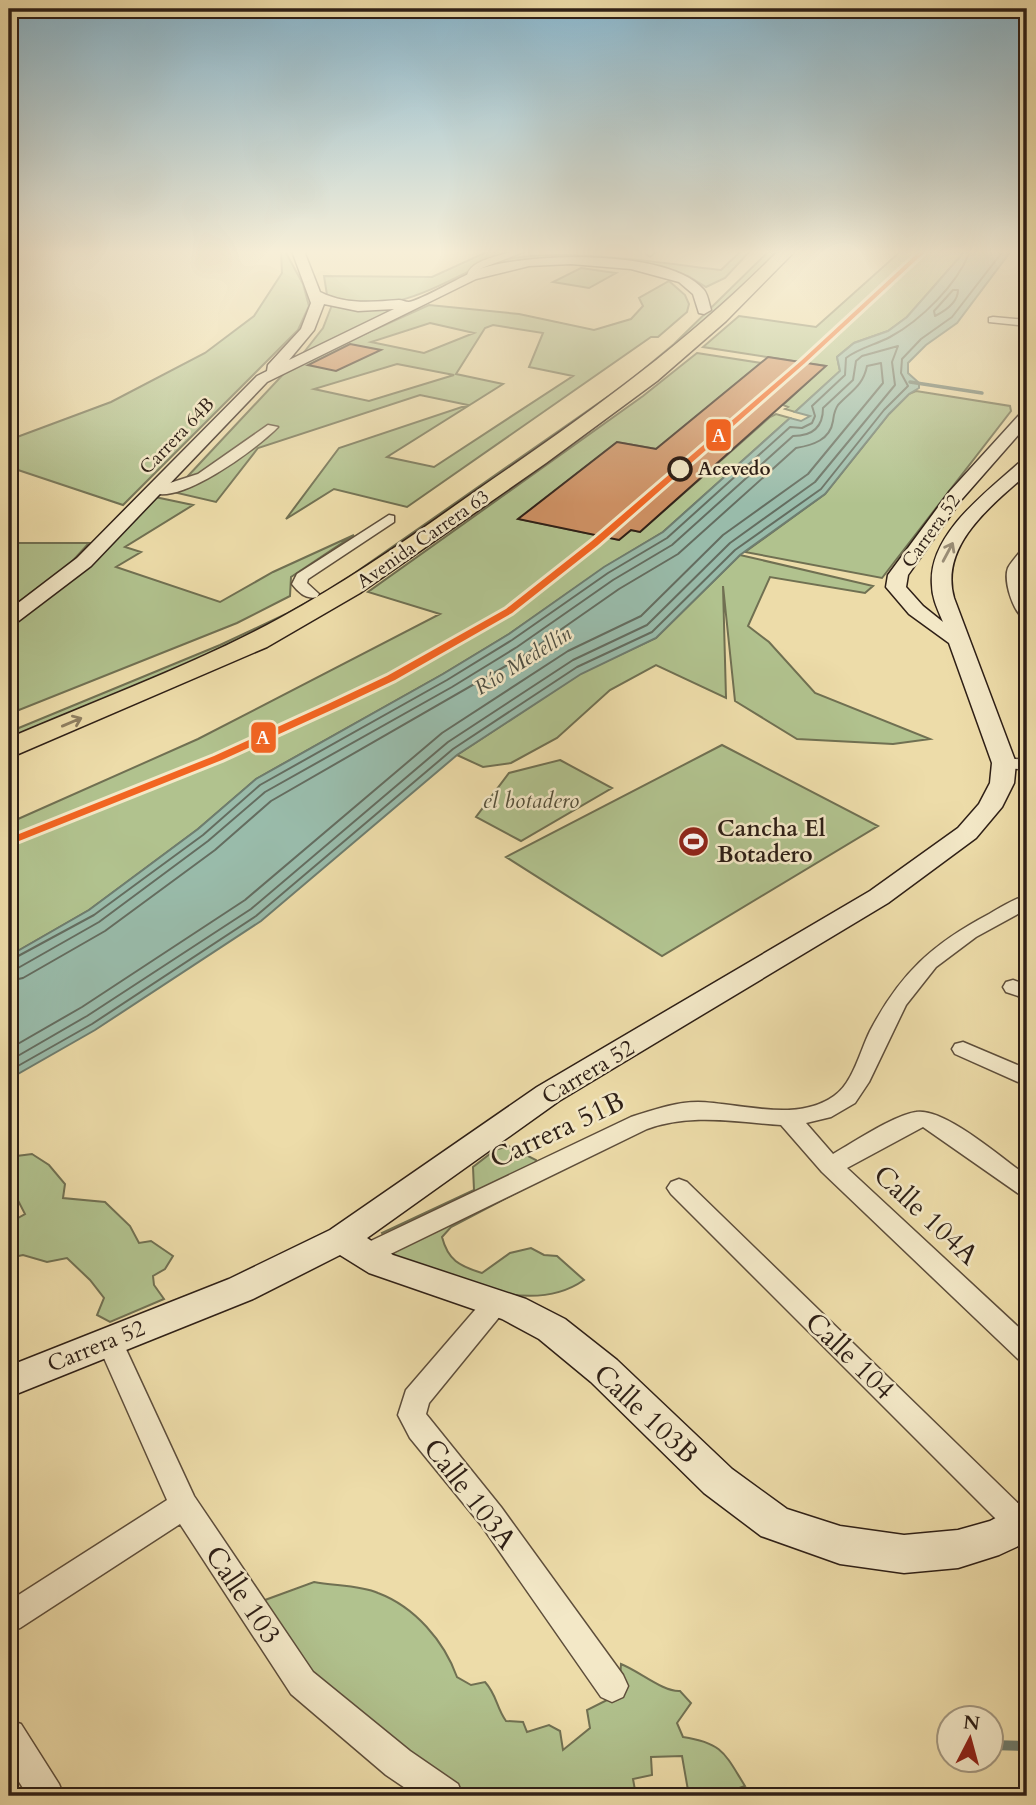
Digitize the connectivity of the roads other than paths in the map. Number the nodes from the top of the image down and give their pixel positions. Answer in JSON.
{"nodes":[{"id":1,"x":301,"y":335,"type":"edge"},
{"id":2,"x":351,"y":335,"type":"edge"},
{"id":3,"x":676,"y":335,"type":"edge"},
{"id":4,"x":701,"y":335,"type":"edge"},
{"id":5,"x":262,"y":379,"type":"junction"},
{"id":6,"x":1027,"y":416,"type":"edge"},
{"id":7,"x":272,"y":427,"type":"dead end"},
{"id":8,"x":1018,"y":441,"type":"edge"},
{"id":9,"x":990,"y":460,"type":"junction"},
{"id":10,"x":1026,"y":468,"type":"edge"},
{"id":11,"x":154,"y":490,"type":"junction"},
{"id":12,"x":389,"y":519,"type":"dead end"},
{"id":13,"x":1027,"y":552,"type":"edge"},
{"id":14,"x":312,"y":594,"type":"junction"},
{"id":15,"x":903,"y":598,"type":"junction"},
{"id":16,"x":943,"y":600,"type":"junction"},
{"id":17,"x":1027,"y":616,"type":"edge"},
{"id":18,"x":9,"y":619,"type":"edge"},
{"id":19,"x":958,"y":640,"type":"junction"},
{"id":20,"x":9,"y":725,"type":"edge"},
{"id":21,"x":9,"y":749,"type":"edge"},
{"id":22,"x":1016,"y":764,"type":"edge"},
{"id":23,"x":1027,"y":901,"type":"edge"},
{"id":24,"x":963,"y":1049,"type":"dead end"},
{"id":25,"x":1027,"y":1078,"type":"edge"},
{"id":26,"x":788,"y":1118,"type":"junction"},
{"id":27,"x":830,"y":1166,"type":"junction"},
{"id":28,"x":679,"y":1188,"type":"dead end"},
{"id":29,"x":1027,"y":1188,"type":"edge"},
{"id":30,"x":354,"y":1247,"type":"junction"},
{"id":31,"x":496,"y":1303,"type":"junction"},
{"id":32,"x":109,"y":1340,"type":"junction"},
{"id":33,"x":1027,"y":1351,"type":"edge"},
{"id":34,"x":9,"y":1382,"type":"edge"},
{"id":35,"x":184,"y":1505,"type":"junction"},
{"id":36,"x":1019,"y":1530,"type":"edge"},
{"id":37,"x":958,"y":1549,"type":"joint"},
{"id":38,"x":9,"y":1618,"type":"edge"},
{"id":39,"x":612,"y":1686,"type":"dead end"},
{"id":40,"x":9,"y":1736,"type":"edge"},
{"id":41,"x":47,"y":1796,"type":"edge"},
{"id":42,"x":446,"y":1796,"type":"edge"}],
"edges":[{"from":1,"to":5,"type":"main road"},
{"from":2,"to":5,"type":"main road","name":"Carrera 64B"},
{"from":3,"to":14,"type":"highway","name":"Avenida Carrera 63"},
{"from":21,"to":4,"type":"highway","name":"Avenida Carrera 63","one_way":true},
{"from":5,"to":11,"type":"main road","name":"Carrera 64B"},
{"from":6,"to":8,"type":"main road","name":"Carrera 52"},
{"from":7,"to":11,"type":"street"},
{"from":8,"to":9,"type":"main road","name":"Carrera 52"},
{"from":9,"to":10,"type":"street"},
{"from":9,"to":15,"type":"main road","name":"Carrera 52"},
{"from":16,"to":10,"type":"main road","name":"Carrera 52","one_way":true},
{"from":11,"to":18,"type":"main road","name":"Carrera 64B"},
{"from":12,"to":14,"type":"street"},
{"from":13,"to":17,"type":"street"},
{"from":14,"to":20,"type":"highway","name":"Avenida Carrera 63"},
{"from":15,"to":16,"type":"main road"},
{"from":15,"to":19,"type":"main road","name":"Carrera 52"},
{"from":16,"to":19,"type":"main road","name":"Carrera 52"},
{"from":19,"to":22,"type":"main road","name":"Carrera 52"},
{"from":22,"to":30,"type":"main road","name":"Carrera 52"},
{"from":23,"to":26,"type":"street","name":"Carrera 51B"},
{"from":24,"to":25,"type":"street"},
{"from":26,"to":27,"type":"street","name":"Calle 104A"},
{"from":26,"to":30,"type":"street","name":"Carrera 51B"},
{"from":27,"to":29,"type":"street"},
{"from":27,"to":33,"type":"street","name":"Calle 104A"},
{"from":28,"to":36,"type":"street","name":"Calle 104"},
{"from":30,"to":31,"type":"main road","name":"Calle 103B"},
{"from":30,"to":32,"type":"main road","name":"Carrera 52"},
{"from":31,"to":37,"type":"main road","name":"Calle 103B"},
{"from":31,"to":39,"type":"street","name":"Calle 103A"},
{"from":32,"to":34,"type":"main road","name":"Carrera 52"},
{"from":32,"to":35,"type":"street","name":"Calle 103"},
{"from":35,"to":38,"type":"street"},
{"from":35,"to":42,"type":"street","name":"Calle 103"},
{"from":36,"to":37,"type":"street"},
{"from":40,"to":41,"type":"street"}]}
